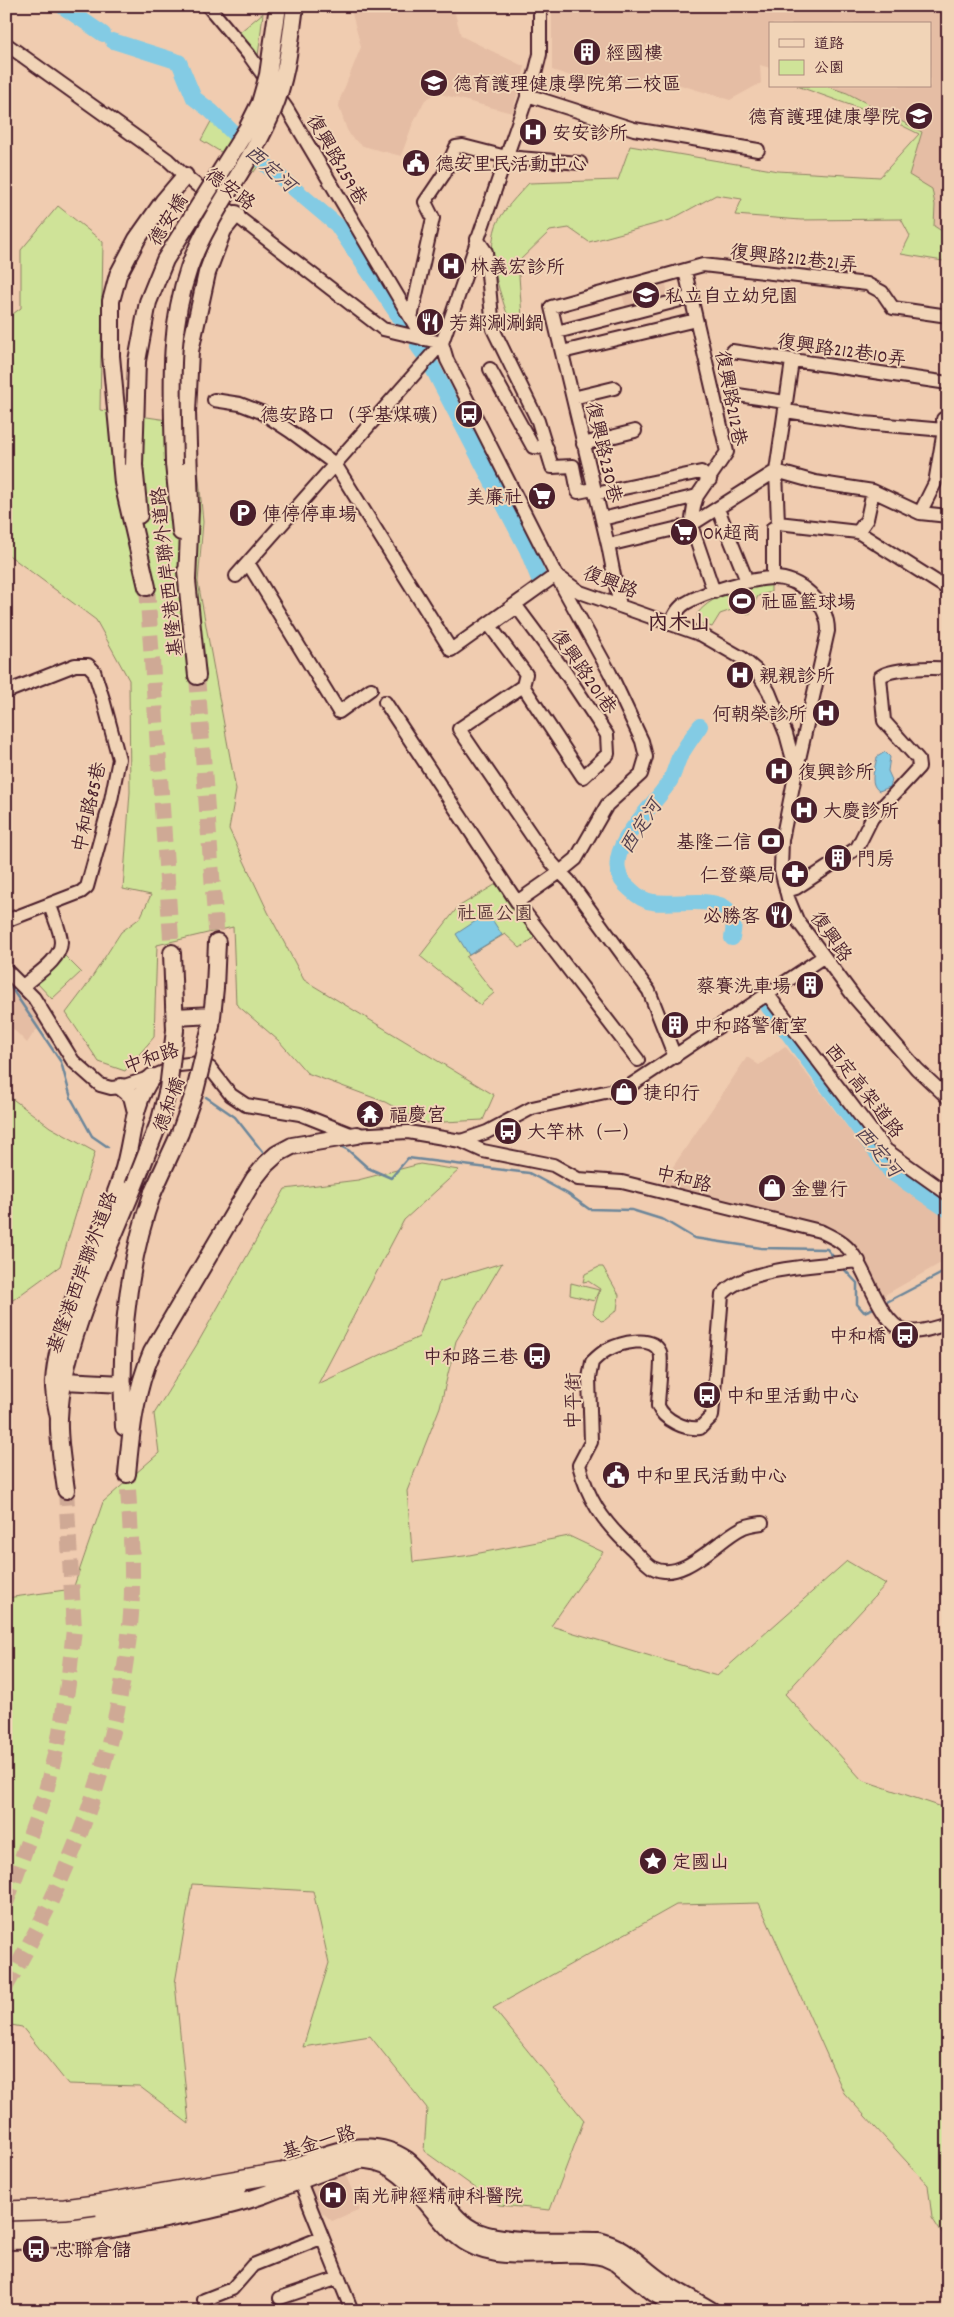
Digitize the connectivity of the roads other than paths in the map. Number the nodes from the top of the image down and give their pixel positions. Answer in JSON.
{"nodes":[{"id":1,"x":208,"y":6,"type":"edge"},
{"id":2,"x":278,"y":6,"type":"edge"},
{"id":3,"x":295,"y":6,"type":"edge"},
{"id":4,"x":540,"y":6,"type":"edge"},
{"id":5,"x":6,"y":44,"type":"edge"},
{"id":6,"x":528,"y":96,"type":"junction"},
{"id":7,"x":758,"y":150,"type":"dead end"},
{"id":8,"x":506,"y":157,"type":"junction"},
{"id":9,"x":580,"y":162,"type":"dead end"},
{"id":10,"x":185,"y":176,"type":"junction"},
{"id":11,"x":236,"y":214,"type":"junction"},
{"id":12,"x":477,"y":239,"type":"junction"},
{"id":13,"x":685,"y":270,"type":"junction"},
{"id":14,"x":692,"y":297,"type":"junction"},
{"id":15,"x":551,"y":307,"type":"joint"},
{"id":16,"x":948,"y":316,"type":"edge"},
{"id":17,"x":411,"y":318,"type":"junction"},
{"id":18,"x":696,"y":320,"type":"junction"},
{"id":19,"x":557,"y":332,"type":"junction"},
{"id":20,"x":423,"y":339,"type":"junction"},
{"id":21,"x":442,"y":343,"type":"junction"},
{"id":22,"x":732,"y":351,"type":"dead end"},
{"id":23,"x":562,"y":352,"type":"junction"},
{"id":24,"x":792,"y":361,"type":"junction"},
{"id":25,"x":490,"y":369,"type":"dead end"},
{"id":26,"x":948,"y":383,"type":"edge"},
{"id":27,"x":614,"y":388,"type":"dead end"},
{"id":28,"x":738,"y":395,"type":"dead end"},
{"id":29,"x":573,"y":398,"type":"junction"},
{"id":30,"x":214,"y":400,"type":"dead end"},
{"id":31,"x":785,"y":406,"type":"junction"},
{"id":32,"x":945,"y":423,"type":"edge"},
{"id":33,"x":636,"y":431,"type":"dead end"},
{"id":34,"x":583,"y":444,"type":"junction"},
{"id":35,"x":548,"y":448,"type":"junction"},
{"id":36,"x":174,"y":464,"type":"joint"},
{"id":37,"x":335,"y":464,"type":"junction"},
{"id":38,"x":134,"y":465,"type":"joint"},
{"id":39,"x":776,"y":471,"type":"junction"},
{"id":40,"x":710,"y":480,"type":"junction"},
{"id":41,"x":873,"y":491,"type":"junction"},
{"id":42,"x":594,"y":492,"type":"junction"},
{"id":43,"x":698,"y":496,"type":"junction"},
{"id":44,"x":718,"y":509,"type":"junction"},
{"id":45,"x":920,"y":513,"type":"junction"},
{"id":46,"x":948,"y":516,"type":"edge"},
{"id":47,"x":602,"y":519,"type":"junction"},
{"id":48,"x":691,"y":525,"type":"junction"},
{"id":49,"x":773,"y":528,"type":"dead end"},
{"id":50,"x":858,"y":532,"type":"junction"},
{"id":51,"x":608,"y":545,"type":"junction"},
{"id":52,"x":248,"y":563,"type":"junction"},
{"id":53,"x":556,"y":574,"type":"junction"},
{"id":54,"x":236,"y":576,"type":"dead end"},
{"id":55,"x":773,"y":578,"type":"junction"},
{"id":56,"x":187,"y":580,"type":"junction"},
{"id":57,"x":747,"y":582,"type":"junction"},
{"id":58,"x":948,"y":589,"type":"edge"},
{"id":59,"x":580,"y":592,"type":"junction"},
{"id":60,"x":714,"y":592,"type":"junction"},
{"id":61,"x":570,"y":604,"type":"junction"},
{"id":62,"x":620,"y":606,"type":"junction"},
{"id":63,"x":670,"y":624,"type":"junction"},
{"id":64,"x":948,"y":669,"type":"edge"},
{"id":65,"x":197,"y":676,"type":"tunnel mouth"},
{"id":66,"x":522,"y":686,"type":"junction"},
{"id":67,"x":370,"y":689,"type":"dead end"},
{"id":68,"x":6,"y":692,"type":"edge"},
{"id":69,"x":386,"y":702,"type":"dead end"},
{"id":70,"x":796,"y":771,"type":"junction"},
{"id":71,"x":560,"y":872,"type":"junction"},
{"id":72,"x":786,"y":891,"type":"junction"},
{"id":73,"x":518,"y":902,"type":"junction"},
{"id":74,"x":50,"y":905,"type":"junction"},
{"id":75,"x":6,"y":919,"type":"edge"},
{"id":76,"x":217,"y":942,"type":"tunnel mouth"},
{"id":77,"x":172,"y":953,"type":"tunnel mouth"},
{"id":78,"x":823,"y":957,"type":"junction"},
{"id":79,"x":6,"y":970,"type":"edge"},
{"id":80,"x":23,"y":986,"type":"junction"},
{"id":81,"x":768,"y":995,"type":"junction"},
{"id":82,"x":212,"y":1020,"type":"junction"},
{"id":83,"x":176,"y":1023,"type":"junction"},
{"id":84,"x":675,"y":1057,"type":"junction"},
{"id":85,"x":638,"y":1060,"type":"dead end"},
{"id":86,"x":152,"y":1078,"type":"junction"},
{"id":87,"x":122,"y":1087,"type":"junction"},
{"id":88,"x":948,"y":1098,"type":"edge"},
{"id":89,"x":136,"y":1112,"type":"junction"},
{"id":90,"x":487,"y":1132,"type":"junction"},
{"id":91,"x":331,"y":1135,"type":"junction"},
{"id":92,"x":357,"y":1135,"type":"joint"},
{"id":93,"x":461,"y":1141,"type":"junction"},
{"id":94,"x":483,"y":1151,"type":"junction"},
{"id":95,"x":134,"y":1186,"type":"joint"},
{"id":96,"x":948,"y":1194,"type":"edge"},
{"id":97,"x":838,"y":1240,"type":"junction"},
{"id":98,"x":838,"y":1262,"type":"junction"},
{"id":99,"x":948,"y":1324,"type":"edge"},
{"id":100,"x":64,"y":1381,"type":"junction"},
{"id":101,"x":123,"y":1384,"type":"junction"},
{"id":102,"x":59,"y":1418,"type":"junction"},
{"id":103,"x":66,"y":1490,"type":"tunnel mouth"},
{"id":104,"x":762,"y":1523,"type":"dead end"},
{"id":105,"x":289,"y":2177,"type":"junction"},
{"id":106,"x":6,"y":2209,"type":"edge"},
{"id":107,"x":6,"y":2227,"type":"edge"},
{"id":108,"x":56,"y":2231,"type":"junction"},
{"id":109,"x":321,"y":2238,"type":"junction"},
{"id":110,"x":6,"y":2242,"type":"edge"},
{"id":111,"x":339,"y":2278,"type":"junction"},
{"id":112,"x":280,"y":2298,"type":"dead end"},
{"id":113,"x":204,"y":2300,"type":"dead end"},
{"id":114,"x":352,"y":2311,"type":"edge"},
{"id":115,"x":684,"y":2311,"type":"edge"},
{"id":116,"x":712,"y":2311,"type":"edge"}],
"edges":[{"from":1,"to":17,"type":"street","name":"復興路259巷"},
{"from":2,"to":38,"type":"main road","name":"德安橋","bridge":true},
{"from":3,"to":36,"type":"main road","name":"德安橋","bridge":true},
{"from":4,"to":6,"type":"street"},
{"from":5,"to":10,"type":"street","name":"德安路"},
{"from":6,"to":7,"type":"street"},
{"from":6,"to":8,"type":"street"},
{"from":8,"to":9,"type":"street"},
{"from":8,"to":12,"type":"street"},
{"from":8,"to":17,"type":"street"},
{"from":10,"to":11,"type":"street","name":"德安路"},
{"from":10,"to":38,"type":"main road","name":"基隆港西岸聯外道路"},
{"from":11,"to":20,"type":"street","name":"德安路"},
{"from":11,"to":56,"type":"main road"},
{"from":12,"to":21,"type":"street"},
{"from":12,"to":35,"type":"street"},
{"from":13,"to":14,"type":"street","name":"復興路212巷"},
{"from":13,"to":15,"type":"street","name":"復興路212巷21弄"},
{"from":13,"to":16,"type":"street","name":"復興路212巷21弄"},
{"from":14,"to":18,"type":"street","name":"復興路212巷"},
{"from":14,"to":19,"type":"street"},
{"from":15,"to":19,"type":"street","name":"復興路230巷"},
{"from":17,"to":20,"type":"street","name":"復興路259巷"},
{"from":18,"to":23,"type":"street"},
{"from":18,"to":40,"type":"street","name":"復興路212巷"},
{"from":19,"to":23,"type":"street","name":"復興路230巷"},
{"from":20,"to":21,"type":"street","name":"德安路"},
{"from":21,"to":37,"type":"street"},
{"from":21,"to":53,"type":"street","name":"復興路"},
{"from":22,"to":24,"type":"street","name":"復興路212巷10弄"},
{"from":23,"to":29,"type":"street","name":"復興路230巷"},
{"from":24,"to":26,"type":"street","name":"復興路212巷10弄"},
{"from":24,"to":31,"type":"street"},
{"from":25,"to":35,"type":"street"},
{"from":27,"to":29,"type":"street"},
{"from":28,"to":31,"type":"street"},
{"from":29,"to":34,"type":"street","name":"復興路230巷"},
{"from":30,"to":37,"type":"street"},
{"from":31,"to":32,"type":"street"},
{"from":31,"to":39,"type":"street"},
{"from":32,"to":45,"type":"street"},
{"from":33,"to":34,"type":"street"},
{"from":34,"to":42,"type":"street","name":"復興路230巷"},
{"from":35,"to":42,"type":"street"},
{"from":36,"to":56,"type":"main road","name":"基隆港西岸聯外道路"},
{"from":37,"to":52,"type":"street"},
{"from":37,"to":53,"type":"street"},
{"from":39,"to":41,"type":"street"},
{"from":39,"to":44,"type":"street"},
{"from":39,"to":50,"type":"street"},
{"from":40,"to":42,"type":"street"},
{"from":40,"to":43,"type":"street","name":"復興路212巷"},
{"from":41,"to":45,"type":"street"},
{"from":41,"to":50,"type":"street"},
{"from":42,"to":47,"type":"street","name":"復興路230巷"},
{"from":43,"to":47,"type":"street"},
{"from":43,"to":48,"type":"street","name":"復興路212巷"},
{"from":44,"to":48,"type":"street"},
{"from":44,"to":57,"type":"street"},
{"from":45,"to":46,"type":"street"},
{"from":47,"to":51,"type":"street","name":"復興路230巷"},
{"from":48,"to":51,"type":"street"},
{"from":48,"to":60,"type":"street"},
{"from":49,"to":55,"type":"street"},
{"from":50,"to":58,"type":"street"},
{"from":51,"to":62,"type":"street","name":"復興路230巷"},
{"from":52,"to":54,"type":"street"},
{"from":52,"to":67,"type":"street"},
{"from":53,"to":59,"type":"street","name":"復興路"},
{"from":53,"to":61,"type":"street","name":"復興路201巷"},
{"from":55,"to":57,"type":"street"},
{"from":55,"to":70,"type":"street"},
{"from":56,"to":65,"type":"main road","name":"基隆港西岸聯外道路"},
{"from":57,"to":60,"type":"street"},
{"from":59,"to":61,"type":"street","name":"復興路201巷"},
{"from":59,"to":62,"type":"street","name":"復興路"},
{"from":60,"to":63,"type":"street"},
{"from":61,"to":71,"type":"street","name":"復興路201巷"},
{"from":62,"to":63,"type":"street","name":"復興路"},
{"from":63,"to":70,"type":"street","name":"復興路"},
{"from":64,"to":72,"type":"street"},
{"from":66,"to":66,"type":"street","name":"復興路201巷"},
{"from":66,"to":71,"type":"street"},
{"from":68,"to":74,"type":"street","name":"中和路85巷"},
{"from":69,"to":73,"type":"street"},
{"from":70,"to":72,"type":"street","name":"復興路"},
{"from":71,"to":73,"type":"street","name":"復興路201巷"},
{"from":71,"to":84,"type":"street"},
{"from":72,"to":78,"type":"street","name":"復興路"},
{"from":73,"to":85,"type":"street"},
{"from":74,"to":75,"type":"street","name":"中和路85巷"},
{"from":74,"to":80,"type":"street"},
{"from":76,"to":82,"type":"main road"},
{"from":77,"to":83,"type":"main road"},
{"from":78,"to":81,"type":"street","name":"中和路"},
{"from":78,"to":88,"type":"street","name":"復興路"},
{"from":79,"to":80,"type":"street","name":"中和路"},
{"from":80,"to":87,"type":"street","name":"中和路"},
{"from":81,"to":84,"type":"street","name":"中和路"},
{"from":81,"to":96,"type":"street","name":"西定高架道路"},
{"from":82,"to":83,"type":"main road"},
{"from":82,"to":101,"type":"main road","name":"德和橋","bridge":true},
{"from":83,"to":95,"type":"main road","name":"德和橋","bridge":true},
{"from":84,"to":90,"type":"street","name":"中和路"},
{"from":86,"to":87,"type":"street","name":"中和路"},
{"from":86,"to":89,"type":"main road"},
{"from":86,"to":91,"type":"street","name":"中和路"},
{"from":87,"to":89,"type":"main road"},
{"from":89,"to":102,"type":"main road"},
{"from":90,"to":93,"type":"street","name":"中和路"},
{"from":90,"to":94,"type":"street"},
{"from":91,"to":92,"type":"main road"},
{"from":91,"to":101,"type":"main road"},
{"from":92,"to":93,"type":"street","name":"中和路"},
{"from":93,"to":94,"type":"street","name":"中和路"},
{"from":94,"to":97,"type":"street","name":"中和路"},
{"from":95,"to":100,"type":"main road","name":"基隆港西岸聯外道路"},
{"from":97,"to":98,"type":"street"},
{"from":97,"to":98,"type":"street","name":"中和路"},
{"from":98,"to":99,"type":"street","name":"中和路"},
{"from":98,"to":104,"type":"street","name":"中平街"},
{"from":100,"to":101,"type":"main road"},
{"from":100,"to":102,"type":"main road","name":"基隆港西岸聯外道路"},
{"from":102,"to":103,"type":"main road","name":"基隆港西岸聯外道路"},
{"from":105,"to":106,"type":"highway","bridge":true},
{"from":105,"to":108,"type":"main road","name":"基金一路"},
{"from":105,"to":109,"type":"street"},
{"from":105,"to":115,"type":"main road","name":"基金一路"},
{"from":105,"to":116,"type":"main road","name":"基金一路"},
{"from":106,"to":108,"type":"street"},
{"from":107,"to":108,"type":"main road","name":"基金一路"},
{"from":108,"to":110,"type":"main road","name":"基金一路"},
{"from":109,"to":111,"type":"street"},
{"from":109,"to":113,"type":"street"},
{"from":111,"to":112,"type":"street"},
{"from":111,"to":114,"type":"street"}]}
